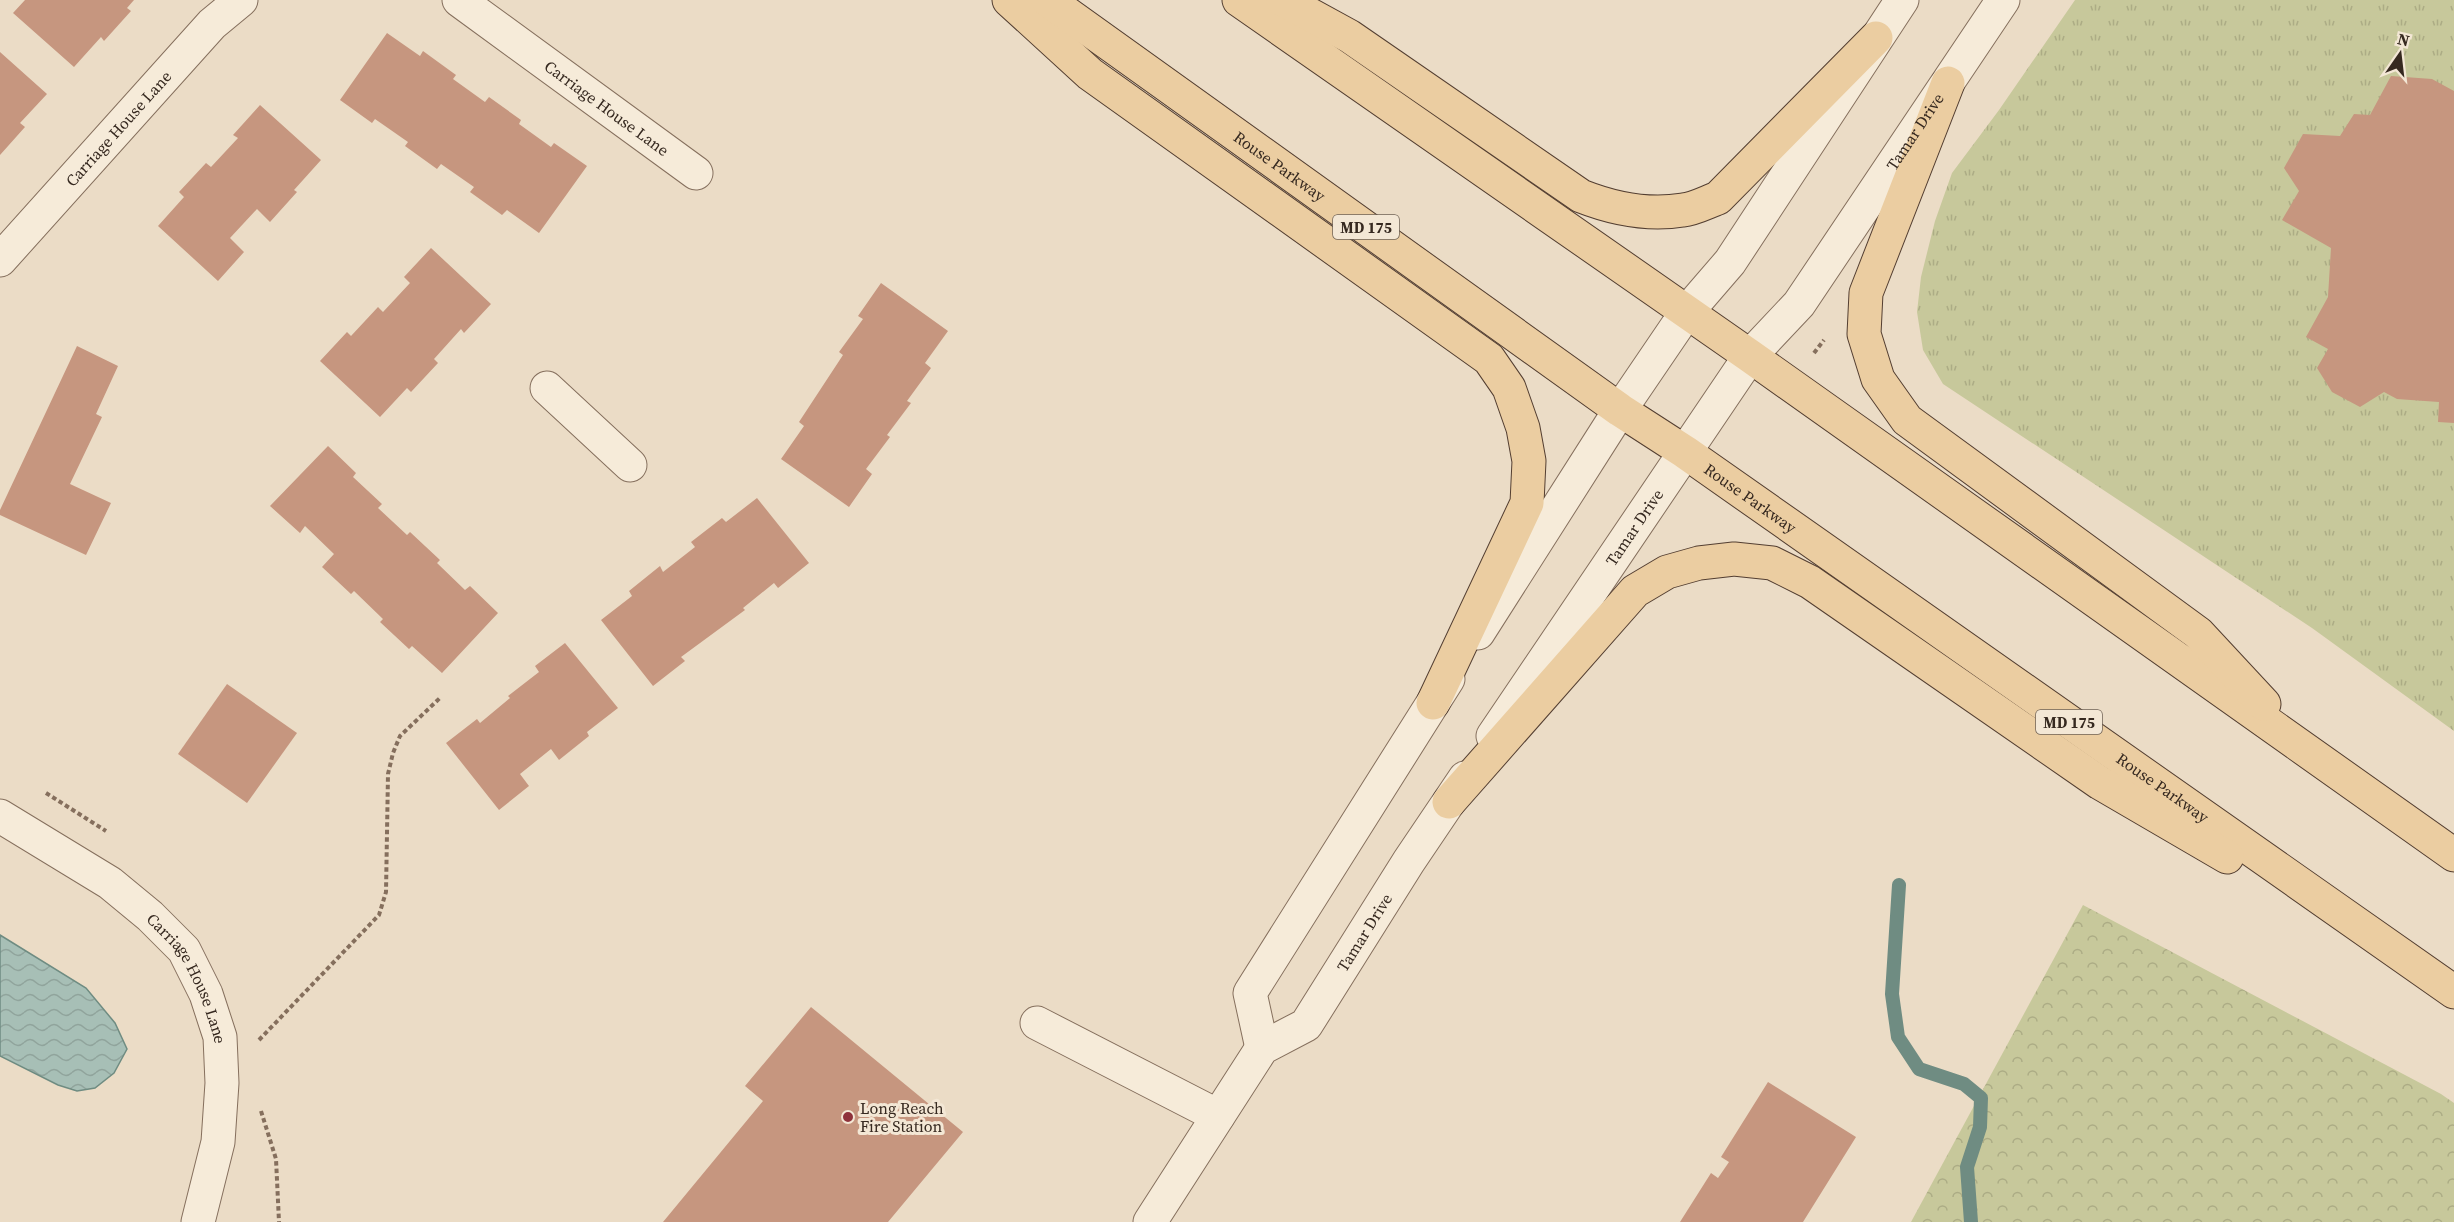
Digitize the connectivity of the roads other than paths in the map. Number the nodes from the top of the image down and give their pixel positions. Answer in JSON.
{"nodes":[{"id":1,"x":241,"y":0,"type":"edge"},
{"id":2,"x":459,"y":0,"type":"edge"},
{"id":3,"x":1009,"y":0,"type":"edge"},
{"id":4,"x":1048,"y":0,"type":"edge"},
{"id":5,"x":1239,"y":0,"type":"edge"},
{"id":6,"x":1283,"y":0,"type":"edge"},
{"id":7,"x":1902,"y":0,"type":"edge"},
{"id":8,"x":2003,"y":0,"type":"edge"},
{"id":9,"x":1876,"y":38,"type":"junction"},
{"id":10,"x":1948,"y":83,"type":"junction"},
{"id":11,"x":696,"y":173,"type":"dead end"},
{"id":12,"x":0,"y":260,"type":"edge"},
{"id":13,"x":1686,"y":313,"type":"junction"},
{"id":14,"x":1750,"y":356,"type":"junction"},
{"id":15,"x":547,"y":388,"type":"dead end"},
{"id":16,"x":1620,"y":410,"type":"junction"},
{"id":17,"x":1685,"y":452,"type":"junction"},
{"id":18,"x":630,"y":465,"type":"dead end"},
{"id":19,"x":1433,"y":703,"type":"junction"},
{"id":20,"x":2312,"y":756,"type":"junction"},
{"id":21,"x":1449,"y":802,"type":"junction"},
{"id":22,"x":0,"y":816,"type":"edge"},
{"id":23,"x":2454,"y":855,"type":"edge"},
{"id":24,"x":2421,"y":969,"type":"junction"},
{"id":25,"x":2454,"y":992,"type":"edge"},
{"id":26,"x":1036,"y":1023,"type":"dead end"},
{"id":27,"x":1262,"y":1048,"type":"junction"},
{"id":28,"x":1218,"y":1116,"type":"junction"},
{"id":29,"x":198,"y":1222,"type":"edge"},
{"id":30,"x":1150,"y":1222,"type":"edge"}],
"edges":[{"from":1,"to":12,"type":"street","name":"Carriage House Lane"},
{"from":2,"to":11,"type":"street","name":"Carriage House Lane"},
{"from":3,"to":19,"type":"main road"},
{"from":4,"to":16,"type":"main road","name":"Rouse Parkway","number":"MD 175"},
{"from":5,"to":13,"type":"main road"},
{"from":6,"to":9,"type":"main road"},
{"from":7,"to":9,"type":"street"},
{"from":8,"to":10,"type":"street","name":"Tamar Drive"},
{"from":9,"to":13,"type":"street"},
{"from":10,"to":14,"type":"street","name":"Tamar Drive"},
{"from":10,"to":20,"type":"main road"},
{"from":13,"to":14,"type":"main road"},
{"from":13,"to":16,"type":"street"},
{"from":14,"to":17,"type":"street","name":"Tamar Drive"},
{"from":14,"to":20,"type":"main road"},
{"from":15,"to":18,"type":"street"},
{"from":16,"to":17,"type":"main road","name":"Rouse Parkway","number":"MD 175"},
{"from":16,"to":19,"type":"street"},
{"from":17,"to":21,"type":"street","name":"Tamar Drive"},
{"from":17,"to":24,"type":"main road","name":"Rouse Parkway","number":"MD 175"},
{"from":19,"to":27,"type":"street"},
{"from":20,"to":23,"type":"main road"},
{"from":21,"to":24,"type":"main road"},
{"from":21,"to":27,"type":"street","name":"Tamar Drive"},
{"from":22,"to":29,"type":"street","name":"Carriage House Lane"},
{"from":24,"to":25,"type":"main road","name":"Rouse Parkway","number":"MD 175"},
{"from":26,"to":28,"type":"street"},
{"from":27,"to":28,"type":"street","name":"Tamar Drive"},
{"from":28,"to":30,"type":"street","name":"Tamar Drive"}]}
